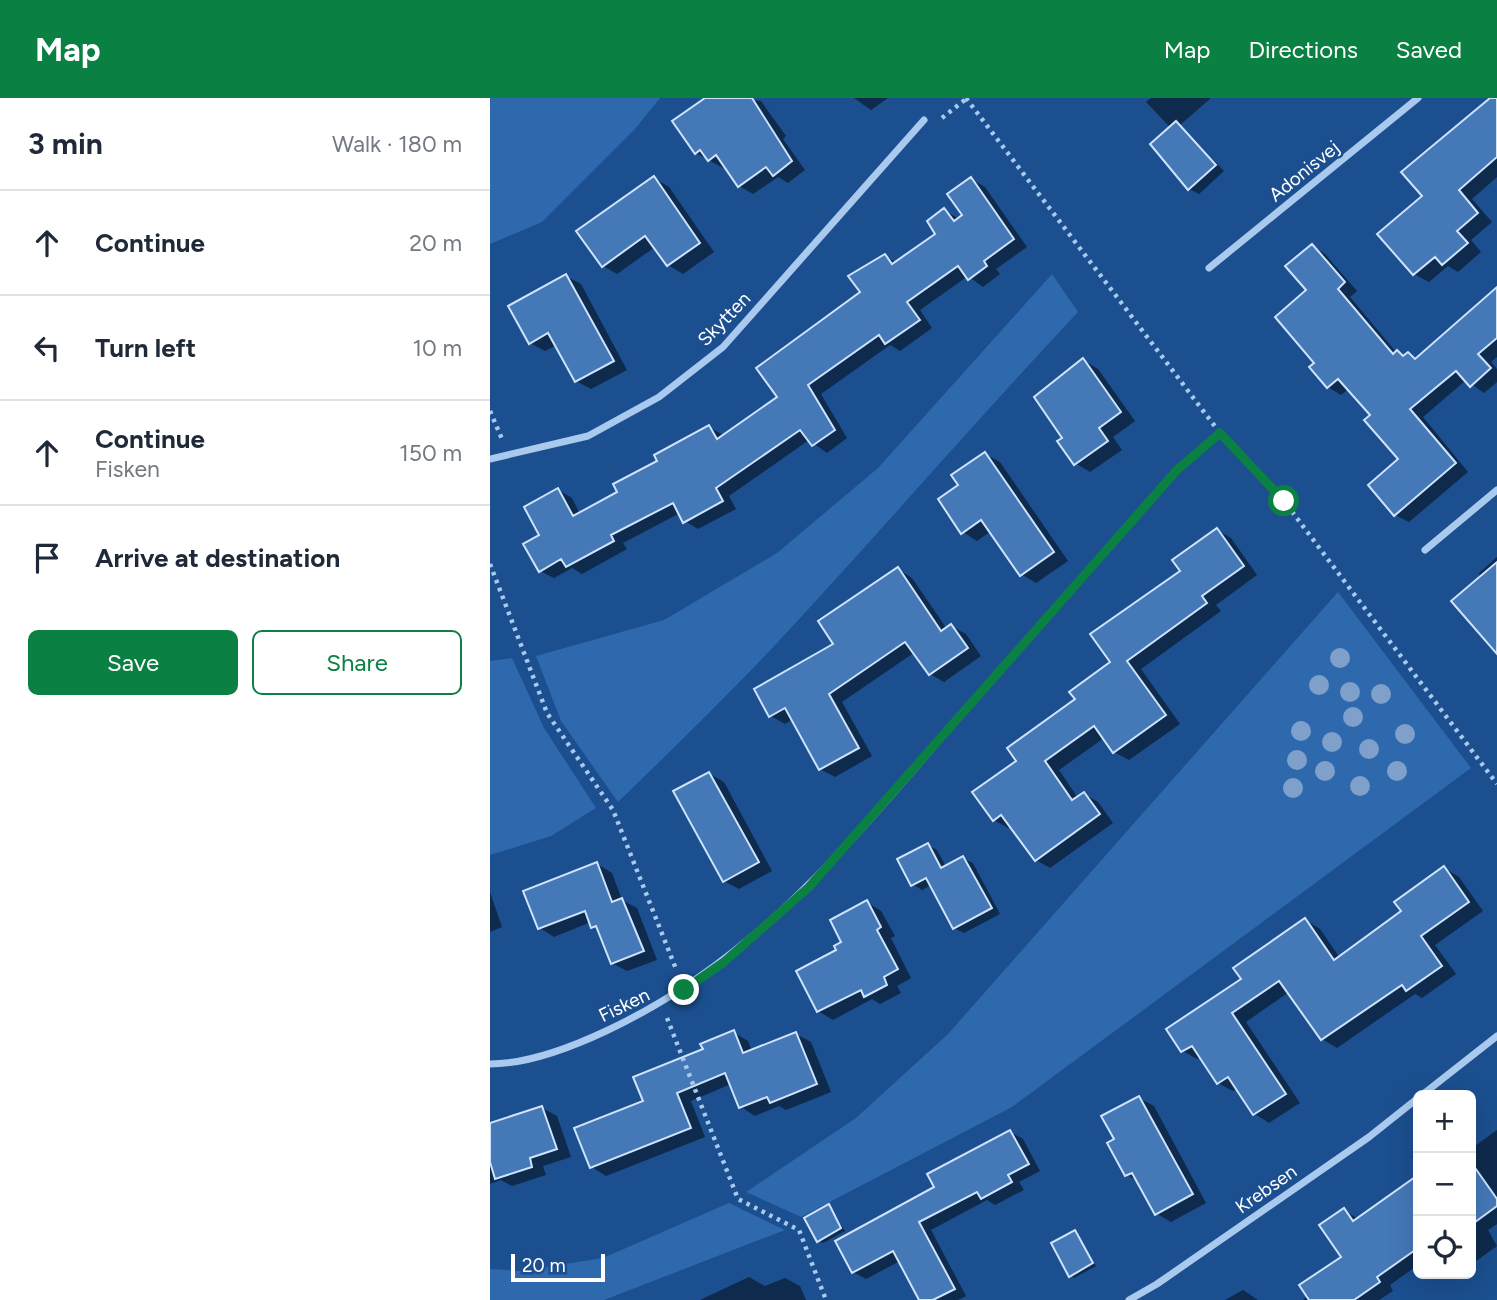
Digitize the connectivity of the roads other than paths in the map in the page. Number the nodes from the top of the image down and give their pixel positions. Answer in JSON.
{"nodes":[{"id":1,"x":1418,"y":98,"type":"edge"},
{"id":2,"x":924,"y":120,"type":"road end"},
{"id":3,"x":1209,"y":268,"type":"dead end"},
{"id":4,"x":490,"y":459,"type":"edge"},
{"id":5,"x":1177,"y":470,"type":"road end"},
{"id":6,"x":1497,"y":490,"type":"edge"},
{"id":7,"x":1424,"y":550,"type":"dead end"},
{"id":8,"x":1497,"y":1036,"type":"edge"},
{"id":9,"x":490,"y":1064,"type":"edge"},
{"id":10,"x":1429,"y":1090,"type":"edge"},
{"id":11,"x":1413,"y":1102,"type":"edge"},
{"id":12,"x":1129,"y":1300,"type":"edge"}],
"edges":[{"from":1,"to":3,"type":"street","name":"Adonisvej"},
{"from":2,"to":4,"type":"street","name":"Skytten"},
{"from":5,"to":9,"type":"street","name":"Fisken"},
{"from":6,"to":7,"type":"street"},
{"from":8,"to":10,"type":"street","name":"Krebsen"},
{"from":11,"to":12,"type":"street","name":"Krebsen"}]}
